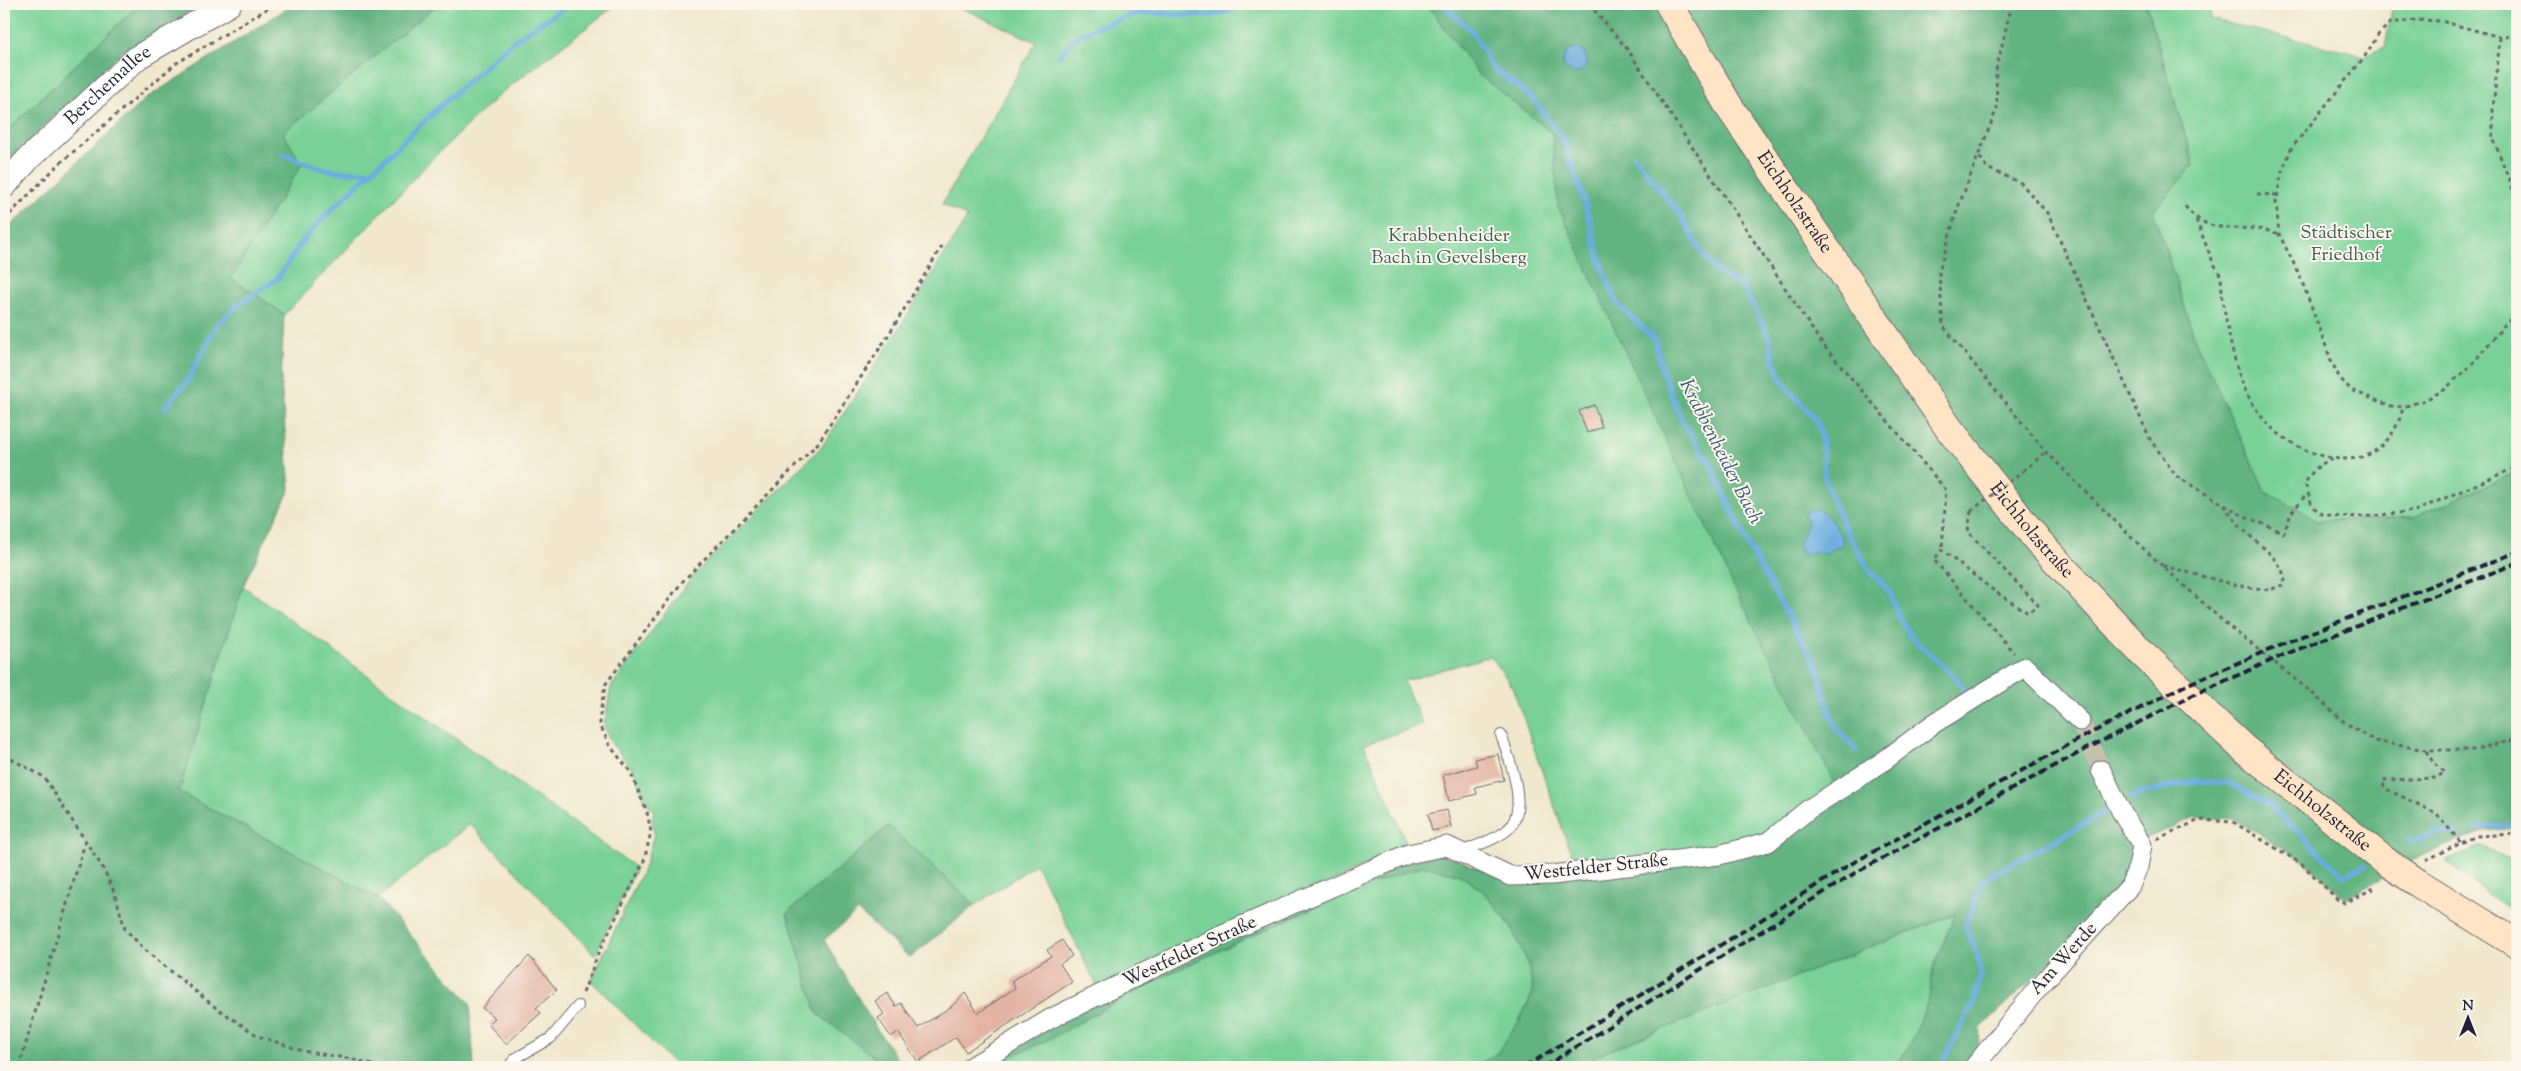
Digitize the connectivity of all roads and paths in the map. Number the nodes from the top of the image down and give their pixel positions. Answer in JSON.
{"nodes":[{"id":1,"x":229,"y":4,"type":"edge"},
{"id":2,"x":275,"y":4,"type":"edge"},
{"id":3,"x":1589,"y":4,"type":"edge"},
{"id":4,"x":1669,"y":4,"type":"edge"},
{"id":5,"x":2012,"y":4,"type":"edge"},
{"id":6,"x":2517,"y":36,"type":"edge"},
{"id":7,"x":2500,"y":37,"type":"junction"},
{"id":8,"x":1979,"y":157,"type":"junction"},
{"id":9,"x":4,"y":186,"type":"edge"},
{"id":10,"x":2257,"y":194,"type":"dead end"},
{"id":11,"x":2277,"y":195,"type":"junction"},
{"id":12,"x":2517,"y":200,"type":"edge"},
{"id":13,"x":2184,"y":206,"type":"dead end"},
{"id":14,"x":4,"y":220,"type":"edge"},
{"id":15,"x":2196,"y":220,"type":"junction"},
{"id":16,"x":2279,"y":234,"type":"junction"},
{"id":17,"x":942,"y":246,"type":"dead end"},
{"id":18,"x":2517,"y":314,"type":"edge"},
{"id":19,"x":2403,"y":407,"type":"junction"},
{"id":20,"x":2046,"y":452,"type":"junction"},
{"id":21,"x":2334,"y":458,"type":"junction"},
{"id":22,"x":2517,"y":467,"type":"edge"},
{"id":23,"x":2307,"y":494,"type":"junction"},
{"id":24,"x":2221,"y":503,"type":"junction"},
{"id":25,"x":1942,"y":550,"type":"junction"},
{"id":26,"x":2162,"y":565,"type":"junction"},
{"id":27,"x":2025,"y":667,"type":"junction"},
{"id":28,"x":2080,"y":721,"type":"tunnel mouth"},
{"id":29,"x":1501,"y":735,"type":"dead end"},
{"id":30,"x":2517,"y":739,"type":"edge"},
{"id":31,"x":2426,"y":750,"type":"junction"},
{"id":32,"x":4,"y":755,"type":"edge"},
{"id":33,"x":2101,"y":770,"type":"tunnel mouth"},
{"id":34,"x":2517,"y":834,"type":"edge"},
{"id":35,"x":86,"y":839,"type":"junction"},
{"id":36,"x":2461,"y":843,"type":"junction"},
{"id":37,"x":2142,"y":845,"type":"junction"},
{"id":38,"x":1460,"y":852,"type":"junction"},
{"id":39,"x":2422,"y":871,"type":"junction"},
{"id":40,"x":2376,"y":887,"type":"dead end"},
{"id":41,"x":2517,"y":944,"type":"edge"},
{"id":42,"x":578,"y":1006,"type":"joint"},
{"id":43,"x":19,"y":1067,"type":"edge"},
{"id":44,"x":379,"y":1067,"type":"edge"},
{"id":45,"x":508,"y":1067,"type":"edge"},
{"id":46,"x":971,"y":1067,"type":"edge"},
{"id":47,"x":1974,"y":1067,"type":"edge"}],
"edges":[{"from":1,"to":9,"type":"street","name":"Berchemallee"},
{"from":2,"to":14,"type":"path"},
{"from":3,"to":25,"type":"path"},
{"from":4,"to":39,"type":"main road","name":"Eichholzstraße","bridge":true},
{"from":5,"to":8,"type":"path"},
{"from":6,"to":7,"type":"path"},
{"from":7,"to":11,"type":"path"},
{"from":7,"to":12,"type":"path"},
{"from":8,"to":20,"type":"path"},
{"from":8,"to":24,"type":"path"},
{"from":10,"to":11,"type":"path"},
{"from":11,"to":16,"type":"path"},
{"from":13,"to":15,"type":"path"},
{"from":15,"to":16,"type":"path"},
{"from":15,"to":21,"type":"path"},
{"from":16,"to":19,"type":"path"},
{"from":17,"to":42,"type":"path"},
{"from":18,"to":19,"type":"path"},
{"from":19,"to":21,"type":"path"},
{"from":20,"to":25,"type":"path","bridge":true},
{"from":20,"to":26,"type":"path"},
{"from":21,"to":23,"type":"path"},
{"from":22,"to":23,"type":"path"},
{"from":23,"to":24,"type":"path"},
{"from":24,"to":26,"type":"path"},
{"from":25,"to":27,"type":"path"},
{"from":26,"to":31,"type":"path"},
{"from":27,"to":28,"type":"street"},
{"from":27,"to":38,"type":"street","name":"Westfelder Straße"},
{"from":29,"to":38,"type":"lane"},
{"from":30,"to":31,"type":"path"},
{"from":31,"to":36,"type":"path"},
{"from":32,"to":35,"type":"path"},
{"from":33,"to":37,"type":"street"},
{"from":34,"to":36,"type":"path"},
{"from":35,"to":43,"type":"path"},
{"from":35,"to":44,"type":"path"},
{"from":36,"to":39,"type":"path"},
{"from":37,"to":40,"type":"path"},
{"from":37,"to":47,"type":"street","name":"Am Werde"},
{"from":38,"to":46,"type":"street","name":"Westfelder Straße"},
{"from":39,"to":41,"type":"main road","name":"Eichholzstraße"},
{"from":42,"to":45,"type":"lane"}]}
